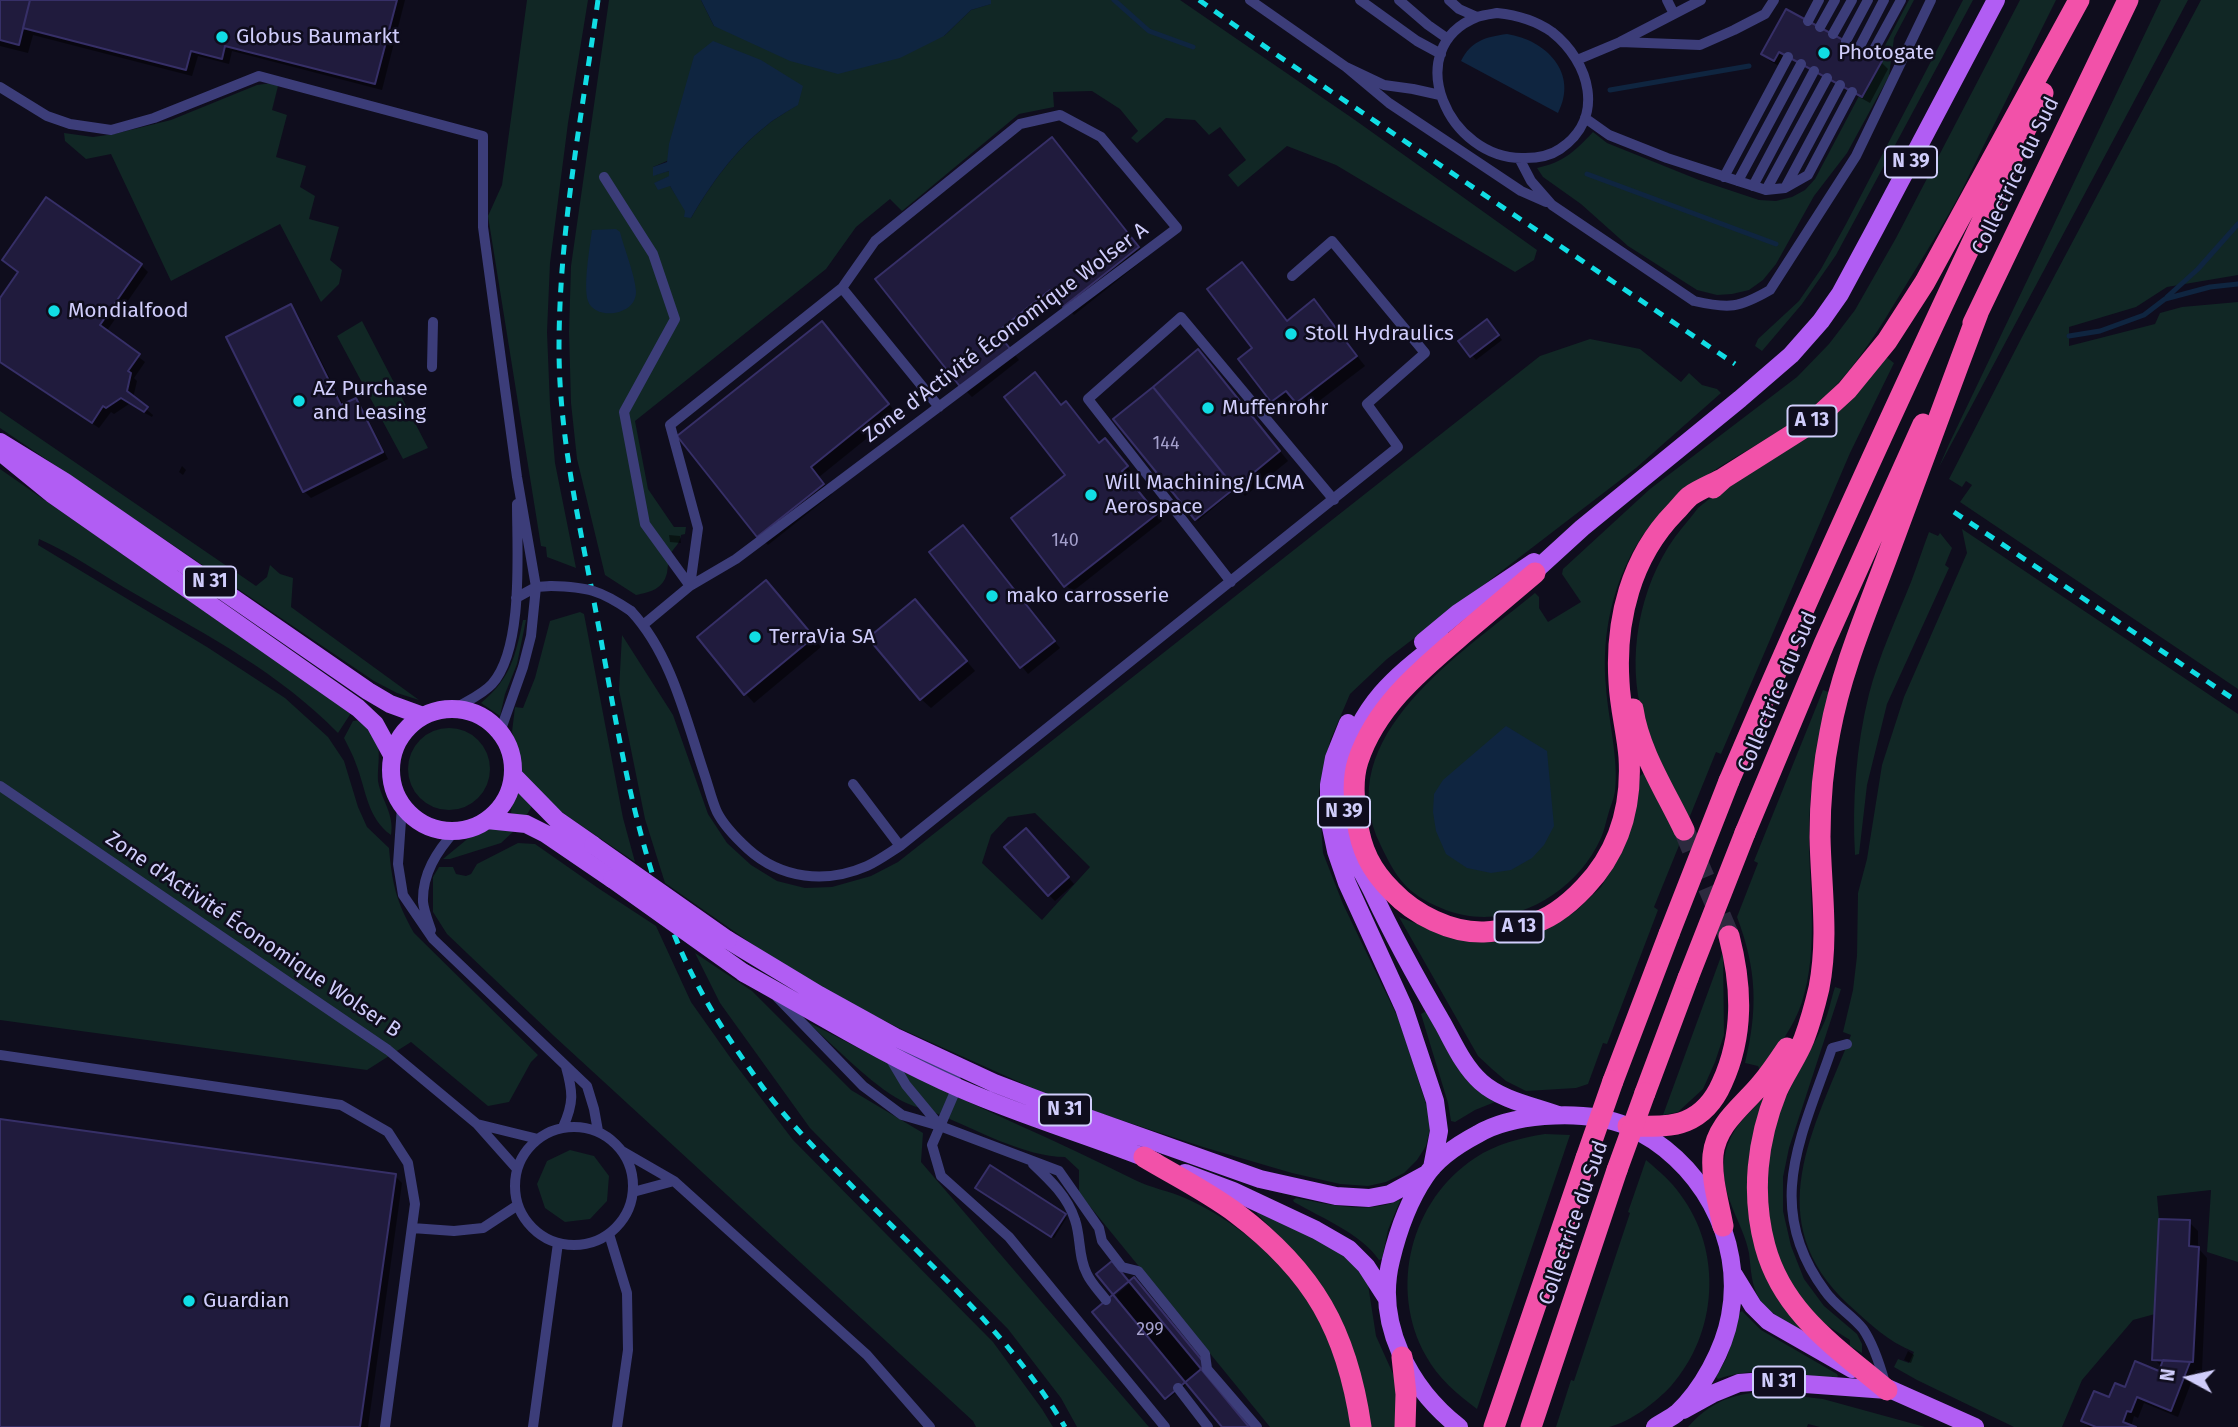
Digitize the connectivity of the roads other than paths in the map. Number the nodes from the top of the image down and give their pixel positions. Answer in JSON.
{"nodes":[{"id":1,"x":1250,"y":0,"type":"edge"},
{"id":2,"x":1360,"y":0,"type":"edge"},
{"id":3,"x":1399,"y":0,"type":"edge"},
{"id":4,"x":1449,"y":0,"type":"edge"},
{"id":5,"x":1667,"y":0,"type":"edge"},
{"id":6,"x":1701,"y":0,"type":"edge"},
{"id":7,"x":1774,"y":0,"type":"edge"},
{"id":8,"x":1819,"y":0,"type":"edge"},
{"id":9,"x":1835,"y":0,"type":"edge"},
{"id":10,"x":1852,"y":0,"type":"edge"},
{"id":11,"x":1868,"y":0,"type":"edge"},
{"id":12,"x":1884,"y":0,"type":"edge"},
{"id":13,"x":1901,"y":0,"type":"edge"},
{"id":14,"x":1931,"y":0,"type":"edge"},
{"id":15,"x":1996,"y":0,"type":"edge"},
{"id":16,"x":2079,"y":0,"type":"edge"},
{"id":17,"x":2088,"y":0,"type":"edge"},
{"id":18,"x":2128,"y":0,"type":"edge"},
{"id":19,"x":1674,"y":14,"type":"junction"},
{"id":20,"x":1477,"y":17,"type":"junction"},
{"id":21,"x":1808,"y":21,"type":"dead end"},
{"id":22,"x":1820,"y":27,"type":"dead end"},
{"id":23,"x":1833,"y":34,"type":"dead end"},
{"id":24,"x":1448,"y":39,"type":"junction"},
{"id":25,"x":1846,"y":41,"type":"dead end"},
{"id":26,"x":1620,"y":42,"type":"junction"},
{"id":27,"x":1858,"y":48,"type":"dead end"},
{"id":28,"x":1441,"y":54,"type":"junction"},
{"id":29,"x":1871,"y":55,"type":"dead end"},
{"id":30,"x":1788,"y":57,"type":"dead end"},
{"id":31,"x":1577,"y":60,"type":"junction"},
{"id":32,"x":1801,"y":64,"type":"dead end"},
{"id":33,"x":1346,"y":67,"type":"junction"},
{"id":34,"x":1814,"y":71,"type":"dead end"},
{"id":35,"x":1827,"y":78,"type":"dead end"},
{"id":36,"x":1839,"y":85,"type":"dead end"},
{"id":37,"x":0,"y":87,"type":"edge"},
{"id":38,"x":1852,"y":92,"type":"dead end"},
{"id":39,"x":1440,"y":95,"type":"junction"},
{"id":40,"x":1585,"y":118,"type":"junction"},
{"id":41,"x":1519,"y":159,"type":"junction"},
{"id":42,"x":604,"y":177,"type":"dead end"},
{"id":43,"x":1724,"y":177,"type":"junction"},
{"id":44,"x":1738,"y":181,"type":"junction"},
{"id":45,"x":1753,"y":186,"type":"junction"},
{"id":46,"x":1785,"y":188,"type":"junction"},
{"id":47,"x":1766,"y":190,"type":"junction"},
{"id":48,"x":1552,"y":205,"type":"junction"},
{"id":49,"x":1292,"y":276,"type":"dead end"},
{"id":50,"x":842,"y":288,"type":"junction"},
{"id":51,"x":1978,"y":313,"type":"junction"},
{"id":52,"x":433,"y":323,"type":"dead end"},
{"id":53,"x":432,"y":367,"type":"dead end"},
{"id":54,"x":939,"y":407,"type":"junction"},
{"id":55,"x":0,"y":442,"type":"edge"},
{"id":56,"x":0,"y":452,"type":"edge"},
{"id":57,"x":517,"y":477,"type":"junction"},
{"id":58,"x":1724,"y":478,"type":"junction"},
{"id":59,"x":1334,"y":500,"type":"junction"},
{"id":60,"x":1583,"y":528,"type":"junction"},
{"id":61,"x":1535,"y":573,"type":"junction"},
{"id":62,"x":1231,"y":582,"type":"junction"},
{"id":63,"x":690,"y":586,"type":"junction"},
{"id":64,"x":536,"y":587,"type":"junction"},
{"id":65,"x":516,"y":598,"type":"junction"},
{"id":66,"x":643,"y":625,"type":"junction"},
{"id":67,"x":456,"y":708,"type":"junction"},
{"id":68,"x":423,"y":716,"type":"junction"},
{"id":69,"x":500,"y":732,"type":"junction"},
{"id":70,"x":392,"y":755,"type":"junction"},
{"id":71,"x":513,"y":775,"type":"junction"},
{"id":72,"x":853,"y":784,"type":"dead end"},
{"id":73,"x":0,"y":786,"type":"edge"},
{"id":74,"x":402,"y":806,"type":"junction"},
{"id":75,"x":488,"y":820,"type":"junction"},
{"id":76,"x":1685,"y":830,"type":"tunnel mouth"},
{"id":77,"x":455,"y":831,"type":"junction"},
{"id":78,"x":900,"y":846,"type":"junction"},
{"id":79,"x":1729,"y":936,"type":"tunnel mouth"},
{"id":80,"x":433,"y":939,"type":"junction"},
{"id":81,"x":765,"y":984,"type":"junction"},
{"id":82,"x":1819,"y":990,"type":"junction"},
{"id":83,"x":852,"y":1013,"type":"junction"},
{"id":84,"x":1847,"y":1044,"type":"dead end"},
{"id":85,"x":888,"y":1053,"type":"junction"},
{"id":86,"x":0,"y":1055,"type":"edge"},
{"id":87,"x":565,"y":1064,"type":"junction"},
{"id":88,"x":957,"y":1087,"type":"junction"},
{"id":89,"x":1559,"y":1115,"type":"junction"},
{"id":90,"x":477,"y":1124,"type":"junction"},
{"id":91,"x":940,"y":1126,"type":"junction"},
{"id":92,"x":1628,"y":1126,"type":"junction"},
{"id":93,"x":563,"y":1127,"type":"junction"},
{"id":94,"x":598,"y":1131,"type":"junction"},
{"id":95,"x":538,"y":1139,"type":"junction"},
{"id":96,"x":622,"y":1151,"type":"junction"},
{"id":97,"x":1144,"y":1157,"type":"junction"},
{"id":98,"x":1028,"y":1160,"type":"junction"},
{"id":99,"x":517,"y":1169,"type":"junction"},
{"id":100,"x":1429,"y":1172,"type":"junction"},
{"id":101,"x":674,"y":1181,"type":"junction"},
{"id":102,"x":633,"y":1192,"type":"junction"},
{"id":103,"x":518,"y":1205,"type":"junction"},
{"id":104,"x":1723,"y":1226,"type":"junction"},
{"id":105,"x":412,"y":1228,"type":"junction"},
{"id":106,"x":608,"y":1234,"type":"junction"},
{"id":107,"x":558,"y":1243,"type":"junction"},
{"id":108,"x":1733,"y":1273,"type":"junction"},
{"id":109,"x":1386,"y":1297,"type":"junction"},
{"id":110,"x":1107,"y":1300,"type":"dead end"},
{"id":111,"x":1402,"y":1357,"type":"junction"},
{"id":112,"x":1178,"y":1388,"type":"dead end"},
{"id":113,"x":1887,"y":1390,"type":"junction"},
{"id":114,"x":1677,"y":1413,"type":"junction"},
{"id":115,"x":1533,"y":1420,"type":"edge"},
{"id":116,"x":385,"y":1427,"type":"edge"},
{"id":117,"x":533,"y":1427,"type":"edge"},
{"id":118,"x":618,"y":1427,"type":"edge"},
{"id":119,"x":930,"y":1427,"type":"edge"},
{"id":120,"x":1164,"y":1427,"type":"edge"},
{"id":121,"x":1208,"y":1427,"type":"edge"},
{"id":122,"x":1257,"y":1427,"type":"edge"},
{"id":123,"x":1361,"y":1427,"type":"edge"},
{"id":124,"x":1405,"y":1427,"type":"edge"},
{"id":125,"x":1459,"y":1427,"type":"edge"},
{"id":126,"x":1494,"y":1427,"type":"edge"},
{"id":127,"x":1655,"y":1427,"type":"edge"},
{"id":128,"x":1975,"y":1427,"type":"edge"}],
"edges":[{"from":1,"to":33,"type":"lane"},
{"from":2,"to":28,"type":"lane"},
{"from":3,"to":24,"type":"lane"},
{"from":4,"to":20,"type":"lane"},
{"from":5,"to":19,"type":"lane"},
{"from":6,"to":19,"type":"lane"},
{"from":7,"to":26,"type":"lane"},
{"from":8,"to":21,"type":"lane"},
{"from":9,"to":22,"type":"lane"},
{"from":10,"to":23,"type":"lane"},
{"from":11,"to":25,"type":"lane"},
{"from":12,"to":27,"type":"lane"},
{"from":13,"to":29,"type":"lane"},
{"from":14,"to":48,"type":"lane"},
{"from":15,"to":60,"type":"main road","number":"N 39"},
{"from":16,"to":58,"type":"highway","number":"A 13"},
{"from":17,"to":126,"type":"highway","name":"Collectrice du Sud","bridge":true},
{"from":18,"to":51,"type":"highway","name":"Collectrice du Sud"},
{"from":19,"to":26,"type":"lane"},
{"from":20,"to":24,"type":"lane"},
{"from":20,"to":31,"type":"lane"},
{"from":24,"to":28,"type":"lane"},
{"from":26,"to":31,"type":"lane"},
{"from":28,"to":39,"type":"lane"},
{"from":30,"to":43,"type":"lane"},
{"from":31,"to":40,"type":"lane"},
{"from":32,"to":44,"type":"lane"},
{"from":33,"to":39,"type":"lane"},
{"from":33,"to":48,"type":"lane"},
{"from":34,"to":45,"type":"lane"},
{"from":35,"to":47,"type":"lane"},
{"from":36,"to":46,"type":"lane"},
{"from":37,"to":57,"type":"lane"},
{"from":38,"to":46,"type":"lane"},
{"from":39,"to":41,"type":"lane"},
{"from":40,"to":41,"type":"lane"},
{"from":40,"to":43,"type":"lane"},
{"from":41,"to":48,"type":"lane"},
{"from":42,"to":63,"type":"lane"},
{"from":43,"to":44,"type":"lane"},
{"from":44,"to":45,"type":"lane"},
{"from":45,"to":47,"type":"lane"},
{"from":46,"to":47,"type":"lane"},
{"from":49,"to":59,"type":"lane"},
{"from":50,"to":54,"type":"lane"},
{"from":50,"to":54,"type":"lane","name":"Zone d'Activité Économique Wolser A"},
{"from":50,"to":63,"type":"lane","name":"Zone d'Activité Économique Wolser A"},
{"from":51,"to":82,"type":"highway"},
{"from":51,"to":115,"type":"highway","name":"Collectrice du Sud","bridge":true},
{"from":52,"to":53,"type":"lane"},
{"from":54,"to":63,"type":"lane","name":"Zone d'Activité Économique Wolser A"},
{"from":55,"to":68,"type":"main road","number":"N 31"},
{"from":56,"to":70,"type":"main road","number":"N 31"},
{"from":57,"to":64,"type":"lane"},
{"from":57,"to":65,"type":"lane"},
{"from":58,"to":61,"type":"highway","number":"A 13"},
{"from":58,"to":76,"type":"highway","number":"A 13"},
{"from":59,"to":62,"type":"lane"},
{"from":59,"to":62,"type":"lane"},
{"from":60,"to":61,"type":"main road","number":"N 39"},
{"from":60,"to":100,"type":"main road","number":"N 39"},
{"from":61,"to":89,"type":"main road","number":"N 39"},
{"from":62,"to":78,"type":"lane"},
{"from":63,"to":66,"type":"lane","name":"Zone d'Activité Économique Wolser A"},
{"from":64,"to":65,"type":"lane"},
{"from":64,"to":66,"type":"lane","bridge":true},
{"from":64,"to":69,"type":"lane"},
{"from":65,"to":67,"type":"lane"},
{"from":66,"to":78,"type":"lane"},
{"from":67,"to":68,"type":"main road"},
{"from":67,"to":69,"type":"main road"},
{"from":68,"to":70,"type":"main road"},
{"from":69,"to":71,"type":"main road"},
{"from":70,"to":74,"type":"main road"},
{"from":71,"to":75,"type":"main road"},
{"from":71,"to":83,"type":"main road","number":"N 31","bridge":true},
{"from":72,"to":78,"type":"lane"},
{"from":73,"to":90,"type":"lane","name":"Zone d'Activité Économique Wolser B"},
{"from":74,"to":77,"type":"main road"},
{"from":74,"to":80,"type":"lane"},
{"from":75,"to":77,"type":"main road"},
{"from":75,"to":81,"type":"main road","number":"N 31","bridge":true},
{"from":77,"to":80,"type":"lane"},
{"from":79,"to":92,"type":"highway"},
{"from":80,"to":87,"type":"lane"},
{"from":81,"to":85,"type":"main road","number":"N 31"},
{"from":81,"to":91,"type":"lane"},
{"from":82,"to":104,"type":"highway"},
{"from":82,"to":113,"type":"highway"},
{"from":83,"to":88,"type":"lane"},
{"from":83,"to":100,"type":"main road","number":"N 31"},
{"from":84,"to":113,"type":"lane"},
{"from":85,"to":88,"type":"main road","number":"N 31"},
{"from":85,"to":91,"type":"lane"},
{"from":86,"to":105,"type":"lane"},
{"from":87,"to":93,"type":"lane"},
{"from":87,"to":94,"type":"lane"},
{"from":88,"to":91,"type":"lane"},
{"from":88,"to":97,"type":"main road","number":"N 31"},
{"from":89,"to":92,"type":"main road","number":"N 31"},
{"from":89,"to":100,"type":"main road","number":"N 31"},
{"from":90,"to":95,"type":"lane","name":"Zone d'Activité Économique Wolser B"},
{"from":90,"to":99,"type":"lane","name":"Zone d'Activité Économique Wolser B"},
{"from":91,"to":98,"type":"lane"},
{"from":91,"to":120,"type":"lane"},
{"from":92,"to":104,"type":"main road","number":"N 31"},
{"from":93,"to":94,"type":"lane"},
{"from":93,"to":95,"type":"lane"},
{"from":94,"to":96,"type":"lane"},
{"from":95,"to":99,"type":"lane"},
{"from":96,"to":101,"type":"lane"},
{"from":96,"to":102,"type":"lane"},
{"from":97,"to":109,"type":"main road","number":"N 31"},
{"from":97,"to":123,"type":"highway"},
{"from":98,"to":110,"type":"lane"},
{"from":98,"to":122,"type":"lane"},
{"from":99,"to":103,"type":"lane"},
{"from":100,"to":109,"type":"main road","number":"N 31"},
{"from":101,"to":102,"type":"lane"},
{"from":101,"to":119,"type":"lane"},
{"from":102,"to":106,"type":"lane"},
{"from":103,"to":105,"type":"lane"},
{"from":103,"to":107,"type":"lane"},
{"from":104,"to":108,"type":"main road","number":"N 31"},
{"from":105,"to":116,"type":"lane"},
{"from":106,"to":107,"type":"lane"},
{"from":106,"to":118,"type":"lane"},
{"from":107,"to":117,"type":"lane"},
{"from":108,"to":113,"type":"main road","number":"N 31"},
{"from":108,"to":114,"type":"main road","number":"N 31"},
{"from":109,"to":111,"type":"main road","number":"N 31"},
{"from":111,"to":124,"type":"highway"},
{"from":111,"to":125,"type":"main road","number":"N 31"},
{"from":112,"to":121,"type":"lane"},
{"from":113,"to":114,"type":"main road","number":"N 31"},
{"from":113,"to":128,"type":"main road","number":"N 31"},
{"from":114,"to":127,"type":"main road","number":"N 31"}]}
